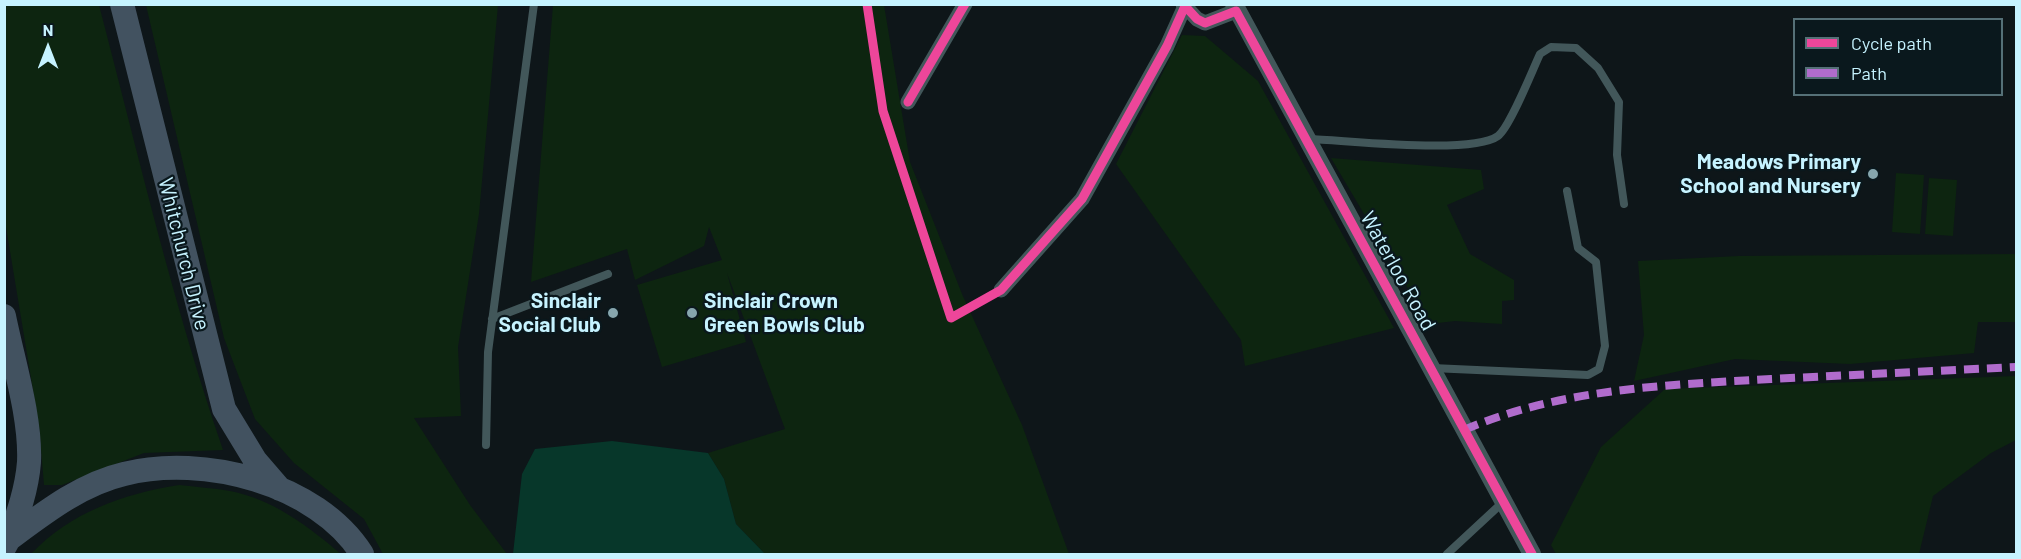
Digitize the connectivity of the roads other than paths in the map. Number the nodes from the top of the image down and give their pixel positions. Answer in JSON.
{"nodes":[{"id":1,"x":122,"y":4,"type":"edge"},
{"id":2,"x":534,"y":4,"type":"edge"},
{"id":3,"x":965,"y":4,"type":"edge"},
{"id":4,"x":1184,"y":5,"type":"edge"},
{"id":5,"x":1235,"y":8,"type":"edge"},
{"id":6,"x":908,"y":102,"type":"dead end"},
{"id":7,"x":1305,"y":138,"type":"junction"},
{"id":8,"x":1567,"y":191,"type":"dead end"},
{"id":9,"x":1624,"y":204,"type":"dead end"},
{"id":10,"x":608,"y":274,"type":"dead end"},
{"id":11,"x":1001,"y":290,"type":"dead end"},
{"id":12,"x":4,"y":316,"type":"edge"},
{"id":13,"x":492,"y":320,"type":"junction"},
{"id":14,"x":1430,"y":368,"type":"junction"},
{"id":15,"x":486,"y":444,"type":"dead end"},
{"id":16,"x":280,"y":489,"type":"junction"},
{"id":17,"x":1503,"y":502,"type":"junction"},
{"id":18,"x":7,"y":543,"type":"edge"},
{"id":19,"x":1448,"y":554,"type":"edge"},
{"id":20,"x":362,"y":555,"type":"edge"},
{"id":21,"x":1532,"y":555,"type":"edge"}],
"edges":[{"from":1,"to":16,"type":"main road","name":"Whitchurch Drive"},
{"from":2,"to":13,"type":"lane"},
{"from":3,"to":6,"type":"street"},
{"from":4,"to":5,"type":"street"},
{"from":4,"to":11,"type":"street"},
{"from":5,"to":7,"type":"street","name":"Waterloo Road"},
{"from":7,"to":9,"type":"lane"},
{"from":7,"to":14,"type":"street","name":"Waterloo Road"},
{"from":8,"to":14,"type":"lane"},
{"from":10,"to":13,"type":"lane"},
{"from":12,"to":18,"type":"main road"},
{"from":13,"to":15,"type":"lane"},
{"from":14,"to":17,"type":"street","name":"Waterloo Road"},
{"from":16,"to":18,"type":"main road"},
{"from":16,"to":20,"type":"main road"},
{"from":17,"to":19,"type":"lane"},
{"from":17,"to":21,"type":"street","name":"Waterloo Road"}]}
